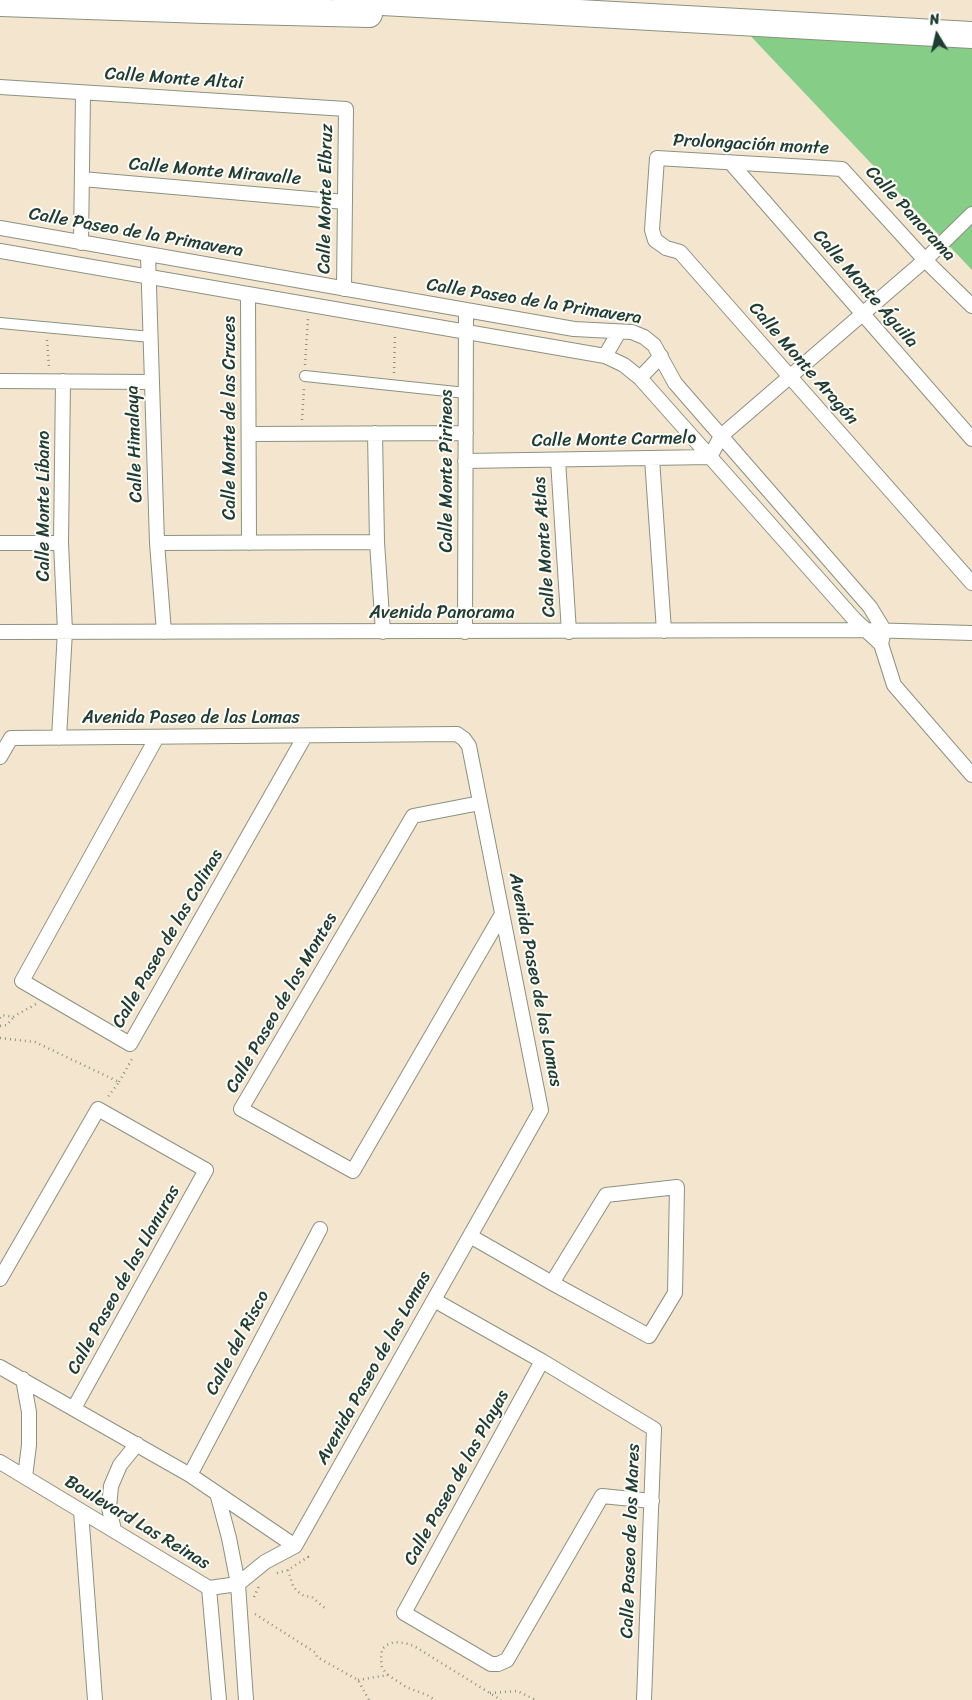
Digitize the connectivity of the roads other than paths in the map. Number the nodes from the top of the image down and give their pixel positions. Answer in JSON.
{"nodes":[{"id":1,"x":347,"y":0,"type":"edge"},
{"id":2,"x":0,"y":3,"type":"edge"},
{"id":3,"x":530,"y":10,"type":"junction"},
{"id":4,"x":972,"y":35,"type":"edge"},
{"id":5,"x":0,"y":87,"type":"edge"},
{"id":6,"x":83,"y":92,"type":"junction"},
{"id":7,"x":346,"y":109,"type":"joint"},
{"id":8,"x":657,"y":158,"type":"joint"},
{"id":9,"x":730,"y":162,"type":"junction"},
{"id":10,"x":842,"y":169,"type":"joint"},
{"id":11,"x":82,"y":179,"type":"junction"},
{"id":12,"x":345,"y":202,"type":"junction"},
{"id":13,"x":972,"y":214,"type":"edge"},
{"id":14,"x":0,"y":228,"type":"edge"},
{"id":15,"x":81,"y":243,"type":"junction"},
{"id":16,"x":0,"y":251,"type":"edge"},
{"id":17,"x":148,"y":255,"type":"junction"},
{"id":18,"x":925,"y":260,"type":"junction"},
{"id":19,"x":149,"y":277,"type":"junction"},
{"id":20,"x":344,"y":289,"type":"junction"},
{"id":21,"x":248,"y":294,"type":"junction"},
{"id":22,"x":972,"y":306,"type":"edge"},
{"id":23,"x":466,"y":311,"type":"junction"},
{"id":24,"x":862,"y":314,"type":"junction"},
{"id":25,"x":0,"y":323,"type":"edge"},
{"id":26,"x":466,"y":332,"type":"junction"},
{"id":27,"x":619,"y":332,"type":"junction"},
{"id":28,"x":151,"y":337,"type":"junction"},
{"id":29,"x":605,"y":356,"type":"junction"},
{"id":30,"x":661,"y":356,"type":"junction"},
{"id":31,"x":305,"y":376,"type":"dead end"},
{"id":32,"x":790,"y":377,"type":"junction"},
{"id":33,"x":640,"y":378,"type":"junction"},
{"id":34,"x":0,"y":381,"type":"edge"},
{"id":35,"x":56,"y":381,"type":"junction"},
{"id":36,"x":152,"y":382,"type":"junction"},
{"id":37,"x":466,"y":393,"type":"junction"},
{"id":38,"x":375,"y":433,"type":"junction"},
{"id":39,"x":466,"y":433,"type":"junction"},
{"id":40,"x":249,"y":434,"type":"junction"},
{"id":41,"x":721,"y":436,"type":"junction"},
{"id":42,"x":972,"y":439,"type":"edge"},
{"id":43,"x":710,"y":457,"type":"junction"},
{"id":44,"x":652,"y":459,"type":"junction"},
{"id":45,"x":558,"y":460,"type":"junction"},
{"id":46,"x":466,"y":461,"type":"junction"},
{"id":47,"x":377,"y":542,"type":"junction"},
{"id":48,"x":0,"y":543,"type":"edge"},
{"id":49,"x":61,"y":543,"type":"junction"},
{"id":50,"x":157,"y":543,"type":"junction"},
{"id":51,"x":249,"y":543,"type":"junction"},
{"id":52,"x":972,"y":583,"type":"edge"},
{"id":53,"x":865,"y":630,"type":"junction"},
{"id":54,"x":65,"y":631,"type":"junction"},
{"id":55,"x":664,"y":631,"type":"junction"},
{"id":56,"x":0,"y":632,"type":"edge"},
{"id":57,"x":164,"y":632,"type":"junction"},
{"id":58,"x":383,"y":632,"type":"junction"},
{"id":59,"x":465,"y":632,"type":"junction"},
{"id":60,"x":569,"y":632,"type":"junction"},
{"id":61,"x":972,"y":633,"type":"edge"},
{"id":62,"x":883,"y":637,"type":"junction"},
{"id":63,"x":305,"y":736,"type":"junction"},
{"id":64,"x":157,"y":737,"type":"junction"},
{"id":65,"x":59,"y":738,"type":"junction"},
{"id":66,"x":0,"y":757,"type":"edge"},
{"id":67,"x":972,"y":775,"type":"edge"},
{"id":68,"x":480,"y":803,"type":"junction"},
{"id":69,"x":502,"y":914,"type":"junction"},
{"id":70,"x":320,"y":1229,"type":"dead end"},
{"id":71,"x":470,"y":1236,"type":"junction"},
{"id":72,"x":0,"y":1278,"type":"edge"},
{"id":73,"x":552,"y":1282,"type":"junction"},
{"id":74,"x":434,"y":1300,"type":"junction"},
{"id":75,"x":542,"y":1361,"type":"junction"},
{"id":76,"x":0,"y":1367,"type":"edge"},
{"id":77,"x":23,"y":1380,"type":"junction"},
{"id":78,"x":74,"y":1408,"type":"junction"},
{"id":79,"x":137,"y":1444,"type":"junction"},
{"id":80,"x":0,"y":1462,"type":"edge"},
{"id":81,"x":190,"y":1475,"type":"junction"},
{"id":82,"x":25,"y":1477,"type":"junction"},
{"id":83,"x":216,"y":1493,"type":"junction"},
{"id":84,"x":652,"y":1502,"type":"junction"},
{"id":85,"x":81,"y":1511,"type":"junction"},
{"id":86,"x":114,"y":1530,"type":"junction"},
{"id":87,"x":295,"y":1546,"type":"junction"},
{"id":88,"x":238,"y":1584,"type":"junction"},
{"id":89,"x":209,"y":1588,"type":"junction"},
{"id":90,"x":94,"y":1700,"type":"edge"},
{"id":91,"x":219,"y":1700,"type":"edge"},
{"id":92,"x":246,"y":1700,"type":"edge"},
{"id":93,"x":644,"y":1700,"type":"edge"}],
"edges":[{"from":1,"to":3,"type":"highway"},
{"from":2,"to":3,"type":"highway"},
{"from":3,"to":4,"type":"highway"},
{"from":5,"to":6,"type":"street","name":"Calle Monte Altai"},
{"from":6,"to":7,"type":"street","name":"Calle Monte Altai"},
{"from":6,"to":11,"type":"street"},
{"from":7,"to":12,"type":"street","name":"Calle Monte Elbruz"},
{"from":8,"to":9,"type":"street","name":"Prolongación monte"},
{"from":8,"to":32,"type":"street","name":"Calle Monte Aragón"},
{"from":9,"to":10,"type":"street","name":"Prolongación monte"},
{"from":9,"to":24,"type":"street","name":"Calle Monte Águila"},
{"from":10,"to":18,"type":"street","name":"Calle Panorama"},
{"from":11,"to":12,"type":"street","name":"Calle Monte Miravalle"},
{"from":11,"to":15,"type":"street"},
{"from":12,"to":20,"type":"street","name":"Calle Monte Elbruz"},
{"from":13,"to":18,"type":"street","name":"Calle Monte Carmelo"},
{"from":14,"to":15,"type":"street","name":"Calle Paseo de la Primavera"},
{"from":15,"to":17,"type":"street","name":"Calle Paseo de la Primavera"},
{"from":16,"to":19,"type":"street"},
{"from":17,"to":19,"type":"street","name":"Calle Himalaya"},
{"from":17,"to":20,"type":"street","name":"Calle Paseo de la Primavera"},
{"from":18,"to":22,"type":"street","name":"Calle Panorama"},
{"from":18,"to":24,"type":"street","name":"Calle Monte Carmelo"},
{"from":19,"to":21,"type":"street"},
{"from":19,"to":28,"type":"street","name":"Calle Himalaya"},
{"from":20,"to":23,"type":"street","name":"Calle Paseo de la Primavera"},
{"from":21,"to":26,"type":"street"},
{"from":21,"to":40,"type":"street","name":"Calle Monte de las Cruces"},
{"from":23,"to":26,"type":"street","name":"Calle Monte Pirineos"},
{"from":23,"to":27,"type":"street","name":"Calle Paseo de la Primavera"},
{"from":24,"to":32,"type":"street","name":"Calle Monte Carmelo"},
{"from":24,"to":42,"type":"street","name":"Calle Monte Águila"},
{"from":25,"to":28,"type":"street"},
{"from":26,"to":29,"type":"street"},
{"from":26,"to":37,"type":"street","name":"Calle Monte Pirineos"},
{"from":27,"to":29,"type":"street"},
{"from":27,"to":30,"type":"street","name":"Calle Paseo de la Primavera"},
{"from":28,"to":36,"type":"street","name":"Calle Himalaya"},
{"from":29,"to":33,"type":"street"},
{"from":30,"to":33,"type":"street"},
{"from":30,"to":41,"type":"street","name":"Calle Paseo de la Primavera"},
{"from":31,"to":37,"type":"street"},
{"from":32,"to":41,"type":"street","name":"Calle Monte Carmelo"},
{"from":32,"to":52,"type":"street","name":"Calle Monte Aragón"},
{"from":33,"to":43,"type":"street"},
{"from":34,"to":35,"type":"street"},
{"from":35,"to":36,"type":"street"},
{"from":35,"to":49,"type":"street","name":"Calle Monte Líbano"},
{"from":36,"to":50,"type":"street","name":"Calle Himalaya"},
{"from":37,"to":39,"type":"street","name":"Calle Monte Pirineos"},
{"from":38,"to":39,"type":"street"},
{"from":38,"to":40,"type":"street"},
{"from":38,"to":47,"type":"street"},
{"from":39,"to":46,"type":"street","name":"Calle Monte Pirineos"},
{"from":40,"to":51,"type":"street","name":"Calle Monte de las Cruces"},
{"from":41,"to":43,"type":"street","name":"Calle Monte Carmelo"},
{"from":41,"to":62,"type":"street","name":"Calle Paseo de la Primavera"},
{"from":43,"to":44,"type":"street","name":"Calle Monte Carmelo"},
{"from":43,"to":53,"type":"street"},
{"from":44,"to":45,"type":"street","name":"Calle Monte Carmelo"},
{"from":44,"to":55,"type":"street"},
{"from":45,"to":46,"type":"street","name":"Calle Monte Carmelo"},
{"from":45,"to":60,"type":"street","name":"Calle Monte Atlas"},
{"from":46,"to":59,"type":"street","name":"Calle Monte Pirineos"},
{"from":47,"to":51,"type":"street"},
{"from":47,"to":58,"type":"street"},
{"from":48,"to":49,"type":"street"},
{"from":49,"to":54,"type":"street","name":"Calle Monte Líbano"},
{"from":50,"to":51,"type":"street"},
{"from":50,"to":57,"type":"street","name":"Calle Himalaya"},
{"from":53,"to":55,"type":"street","name":"Avenida Panorama"},
{"from":53,"to":62,"type":"street","name":"Avenida Panorama"},
{"from":54,"to":56,"type":"street","name":"Avenida Panorama"},
{"from":54,"to":57,"type":"street","name":"Avenida Panorama"},
{"from":54,"to":65,"type":"street","name":"Calle Monte Líbano"},
{"from":55,"to":60,"type":"street","name":"Avenida Panorama"},
{"from":57,"to":58,"type":"street","name":"Avenida Panorama"},
{"from":58,"to":59,"type":"street","name":"Avenida Panorama"},
{"from":59,"to":60,"type":"street","name":"Avenida Panorama"},
{"from":61,"to":62,"type":"street","name":"Avenida Panorama"},
{"from":62,"to":67,"type":"street","name":"Calle Paseo de la Primavera"},
{"from":63,"to":64,"type":"street","name":"Avenida Paseo de las Lomas"},
{"from":63,"to":64,"type":"street","name":"Calle Paseo de las Colinas"},
{"from":63,"to":68,"type":"street","name":"Avenida Paseo de las Lomas"},
{"from":64,"to":65,"type":"street","name":"Avenida Paseo de las Lomas"},
{"from":65,"to":66,"type":"street","name":"Avenida Paseo de las Lomas"},
{"from":68,"to":69,"type":"street","name":"Avenida Paseo de las Lomas"},
{"from":68,"to":69,"type":"street","name":"Calle Paseo de los Montes"},
{"from":69,"to":71,"type":"street","name":"Avenida Paseo de las Lomas"},
{"from":70,"to":81,"type":"street","name":"Calle del Risco"},
{"from":71,"to":73,"type":"street"},
{"from":71,"to":74,"type":"street","name":"Avenida Paseo de las Lomas"},
{"from":72,"to":78,"type":"street","name":"Calle Paseo de las Llanuras"},
{"from":73,"to":73,"type":"street"},
{"from":74,"to":75,"type":"street","name":"Calle Paseo de los Mares"},
{"from":74,"to":87,"type":"street","name":"Avenida Paseo de las Lomas"},
{"from":75,"to":84,"type":"street","name":"Calle Paseo de los Mares"},
{"from":75,"to":84,"type":"street","name":"Calle Paseo de las Playas"},
{"from":76,"to":77,"type":"street"},
{"from":77,"to":78,"type":"street"},
{"from":77,"to":82,"type":"street"},
{"from":78,"to":79,"type":"street"},
{"from":79,"to":81,"type":"street"},
{"from":79,"to":86,"type":"street"},
{"from":80,"to":82,"type":"street","name":"Boulevard Las Reinas"},
{"from":81,"to":83,"type":"street"},
{"from":82,"to":85,"type":"street","name":"Boulevard Las Reinas"},
{"from":83,"to":87,"type":"street"},
{"from":83,"to":88,"type":"street","name":"Boulevard Las Reinas"},
{"from":84,"to":93,"type":"street","name":"Calle Paseo de los Mares"},
{"from":85,"to":86,"type":"street","name":"Boulevard Las Reinas"},
{"from":85,"to":90,"type":"street"},
{"from":86,"to":89,"type":"street","name":"Boulevard Las Reinas"},
{"from":87,"to":88,"type":"street"},
{"from":88,"to":89,"type":"street"},
{"from":88,"to":92,"type":"street","name":"Boulevard Las Reinas"},
{"from":89,"to":91,"type":"street","name":"Boulevard Las Reinas"}]}
